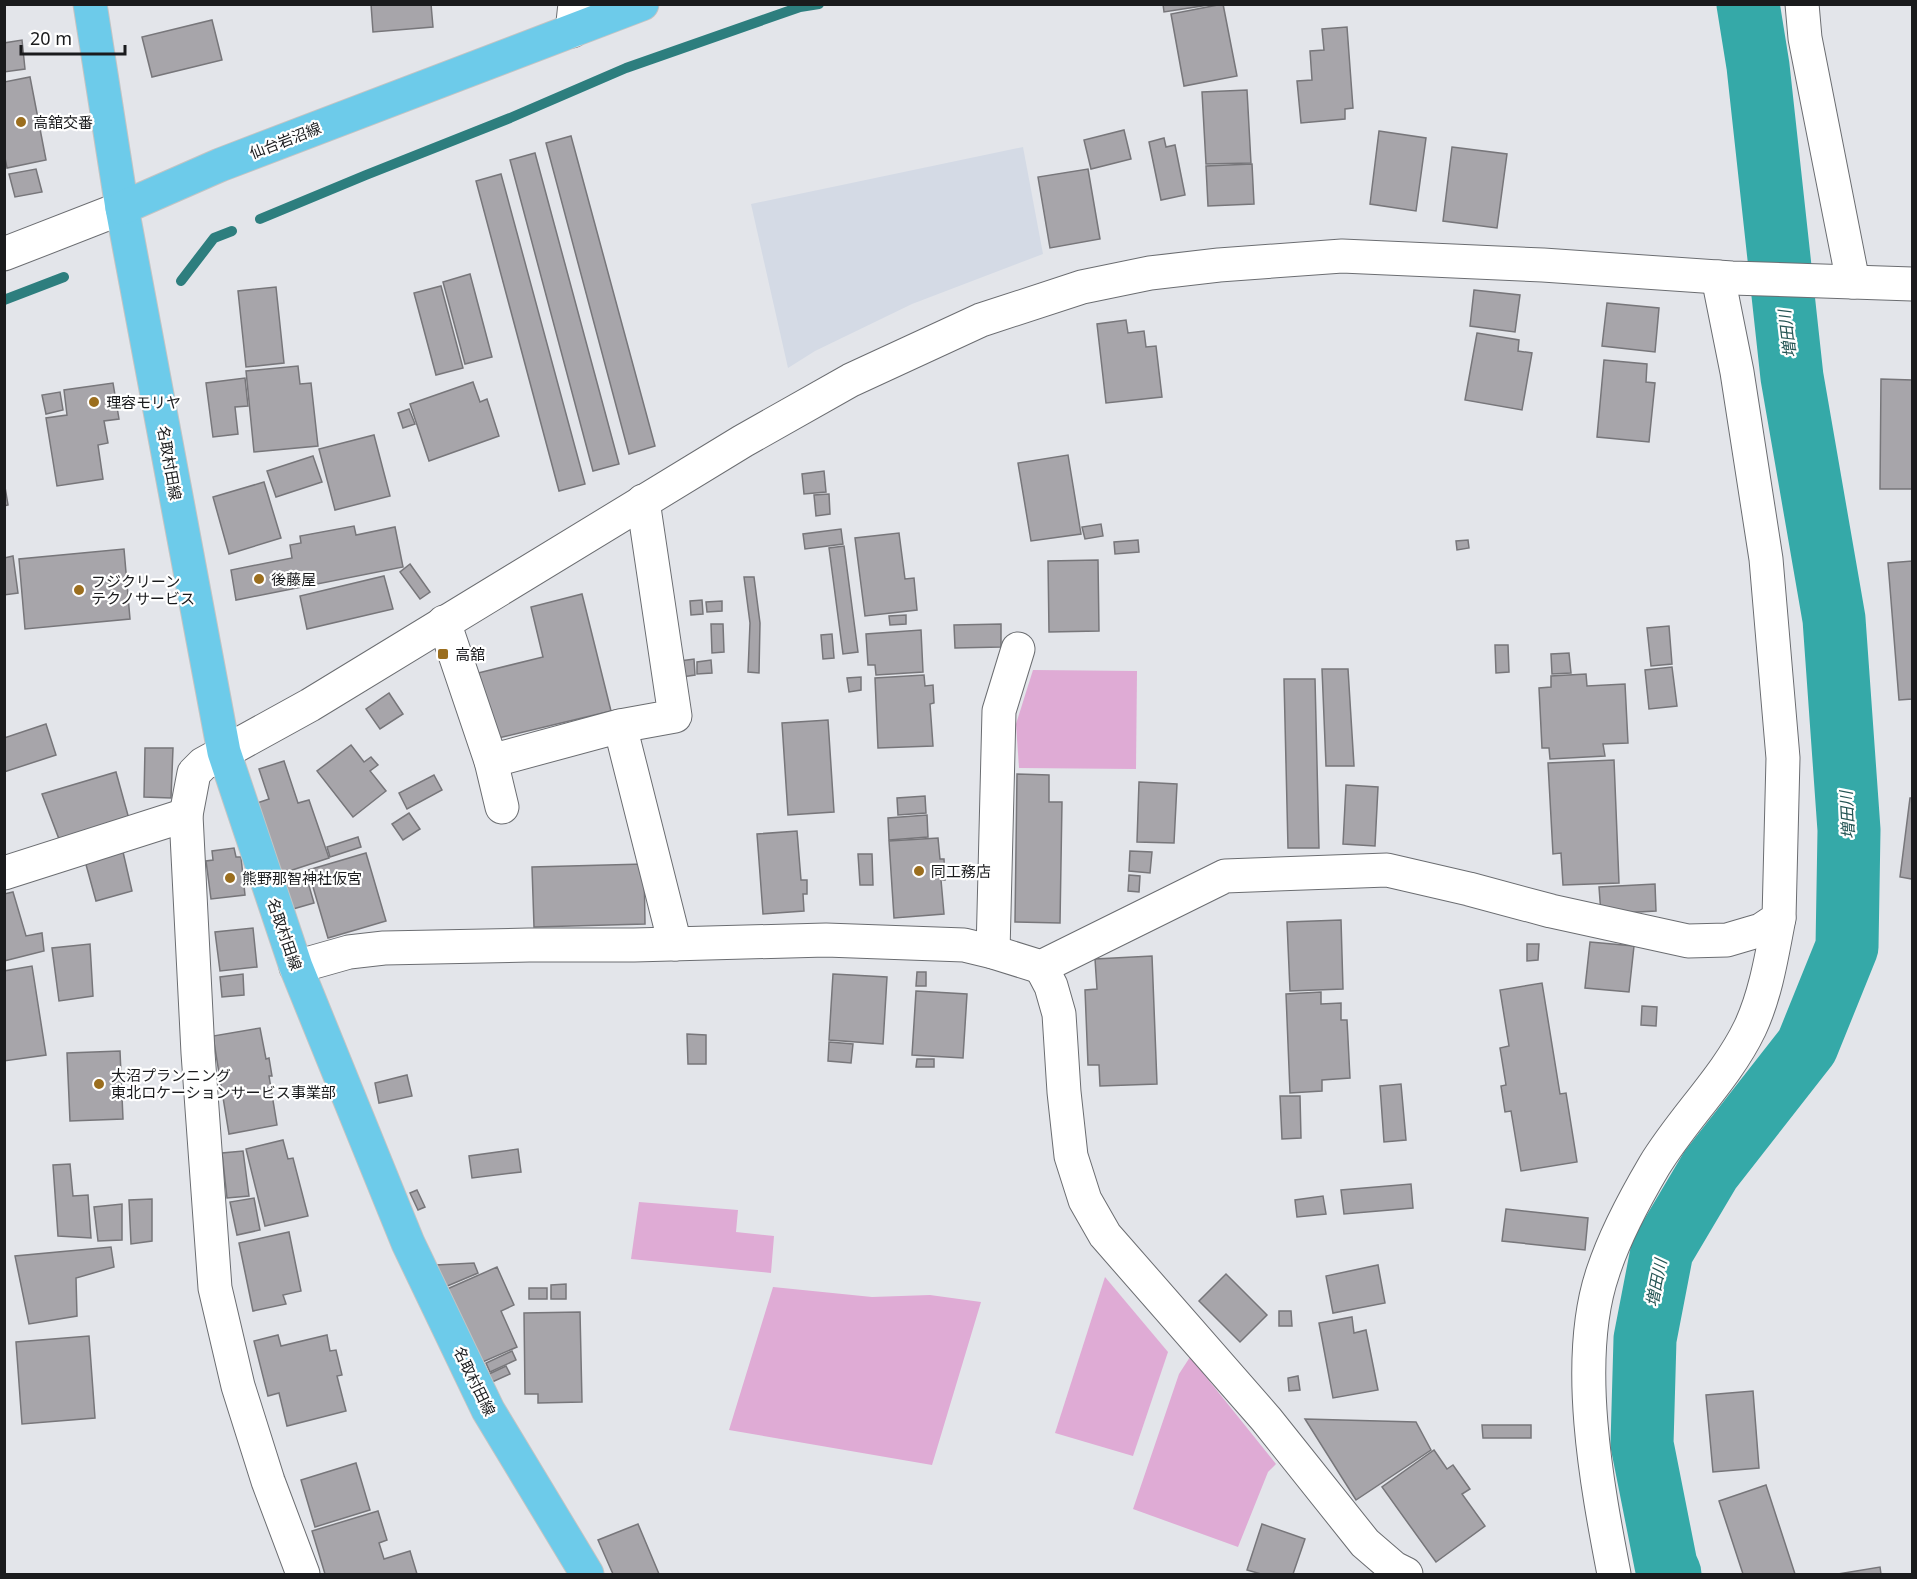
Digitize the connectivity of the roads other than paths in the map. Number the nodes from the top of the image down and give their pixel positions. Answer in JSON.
{"nodes":[{"id":1,"x":90,"y":4,"type":"edge"},
{"id":2,"x":642,"y":4,"type":"edge"},
{"id":3,"x":1802,"y":4,"type":"edge"},
{"id":4,"x":573,"y":18,"type":"edge"},
{"id":5,"x":122,"y":208,"type":"junction"},
{"id":6,"x":4,"y":254,"type":"edge"},
{"id":7,"x":1725,"y":277,"type":"junction"},
{"id":8,"x":1844,"y":282,"type":"junction"},
{"id":9,"x":1912,"y":284,"type":"edge"},
{"id":10,"x":643,"y":501,"type":"junction"},
{"id":11,"x":444,"y":622,"type":"junction"},
{"id":12,"x":1018,"y":649,"type":"dead end"},
{"id":13,"x":620,"y":726,"type":"junction"},
{"id":14,"x":224,"y":752,"type":"junction"},
{"id":15,"x":491,"y":761,"type":"junction"},
{"id":16,"x":502,"y":807,"type":"dead end"},
{"id":17,"x":186,"y":815,"type":"junction"},
{"id":18,"x":4,"y":873,"type":"edge"},
{"id":19,"x":1779,"y":918,"type":"junction"},
{"id":20,"x":675,"y":944,"type":"junction"},
{"id":21,"x":993,"y":952,"type":"junction"},
{"id":22,"x":296,"y":967,"type":"junction"},
{"id":23,"x":1041,"y":967,"type":"junction"},
{"id":24,"x":303,"y":1575,"type":"edge"},
{"id":25,"x":586,"y":1575,"type":"edge"},
{"id":26,"x":1406,"y":1575,"type":"edge"},
{"id":27,"x":1614,"y":1575,"type":"edge"}],
"edges":[{"from":1,"to":5,"type":"main road"},
{"from":2,"to":4,"type":"main road","name":"仙台岩沼線"},
{"from":3,"to":8,"type":"street"},
{"from":4,"to":5,"type":"main road","name":"仙台岩沼線"},
{"from":5,"to":6,"type":"street"},
{"from":5,"to":14,"type":"main road","name":"名取村田線"},
{"from":7,"to":8,"type":"street"},
{"from":7,"to":10,"type":"street"},
{"from":7,"to":19,"type":"street"},
{"from":8,"to":9,"type":"street"},
{"from":10,"to":11,"type":"street"},
{"from":10,"to":13,"type":"street"},
{"from":11,"to":14,"type":"street"},
{"from":11,"to":15,"type":"street"},
{"from":12,"to":21,"type":"street"},
{"from":13,"to":15,"type":"street"},
{"from":13,"to":20,"type":"street"},
{"from":14,"to":17,"type":"street"},
{"from":14,"to":22,"type":"main road","name":"名取村田線"},
{"from":15,"to":16,"type":"street"},
{"from":17,"to":18,"type":"street"},
{"from":17,"to":24,"type":"street"},
{"from":19,"to":23,"type":"street"},
{"from":19,"to":27,"type":"street"},
{"from":20,"to":21,"type":"street"},
{"from":20,"to":22,"type":"street"},
{"from":21,"to":23,"type":"street"},
{"from":22,"to":25,"type":"main road","name":"名取村田線"},
{"from":23,"to":26,"type":"street"}]}
